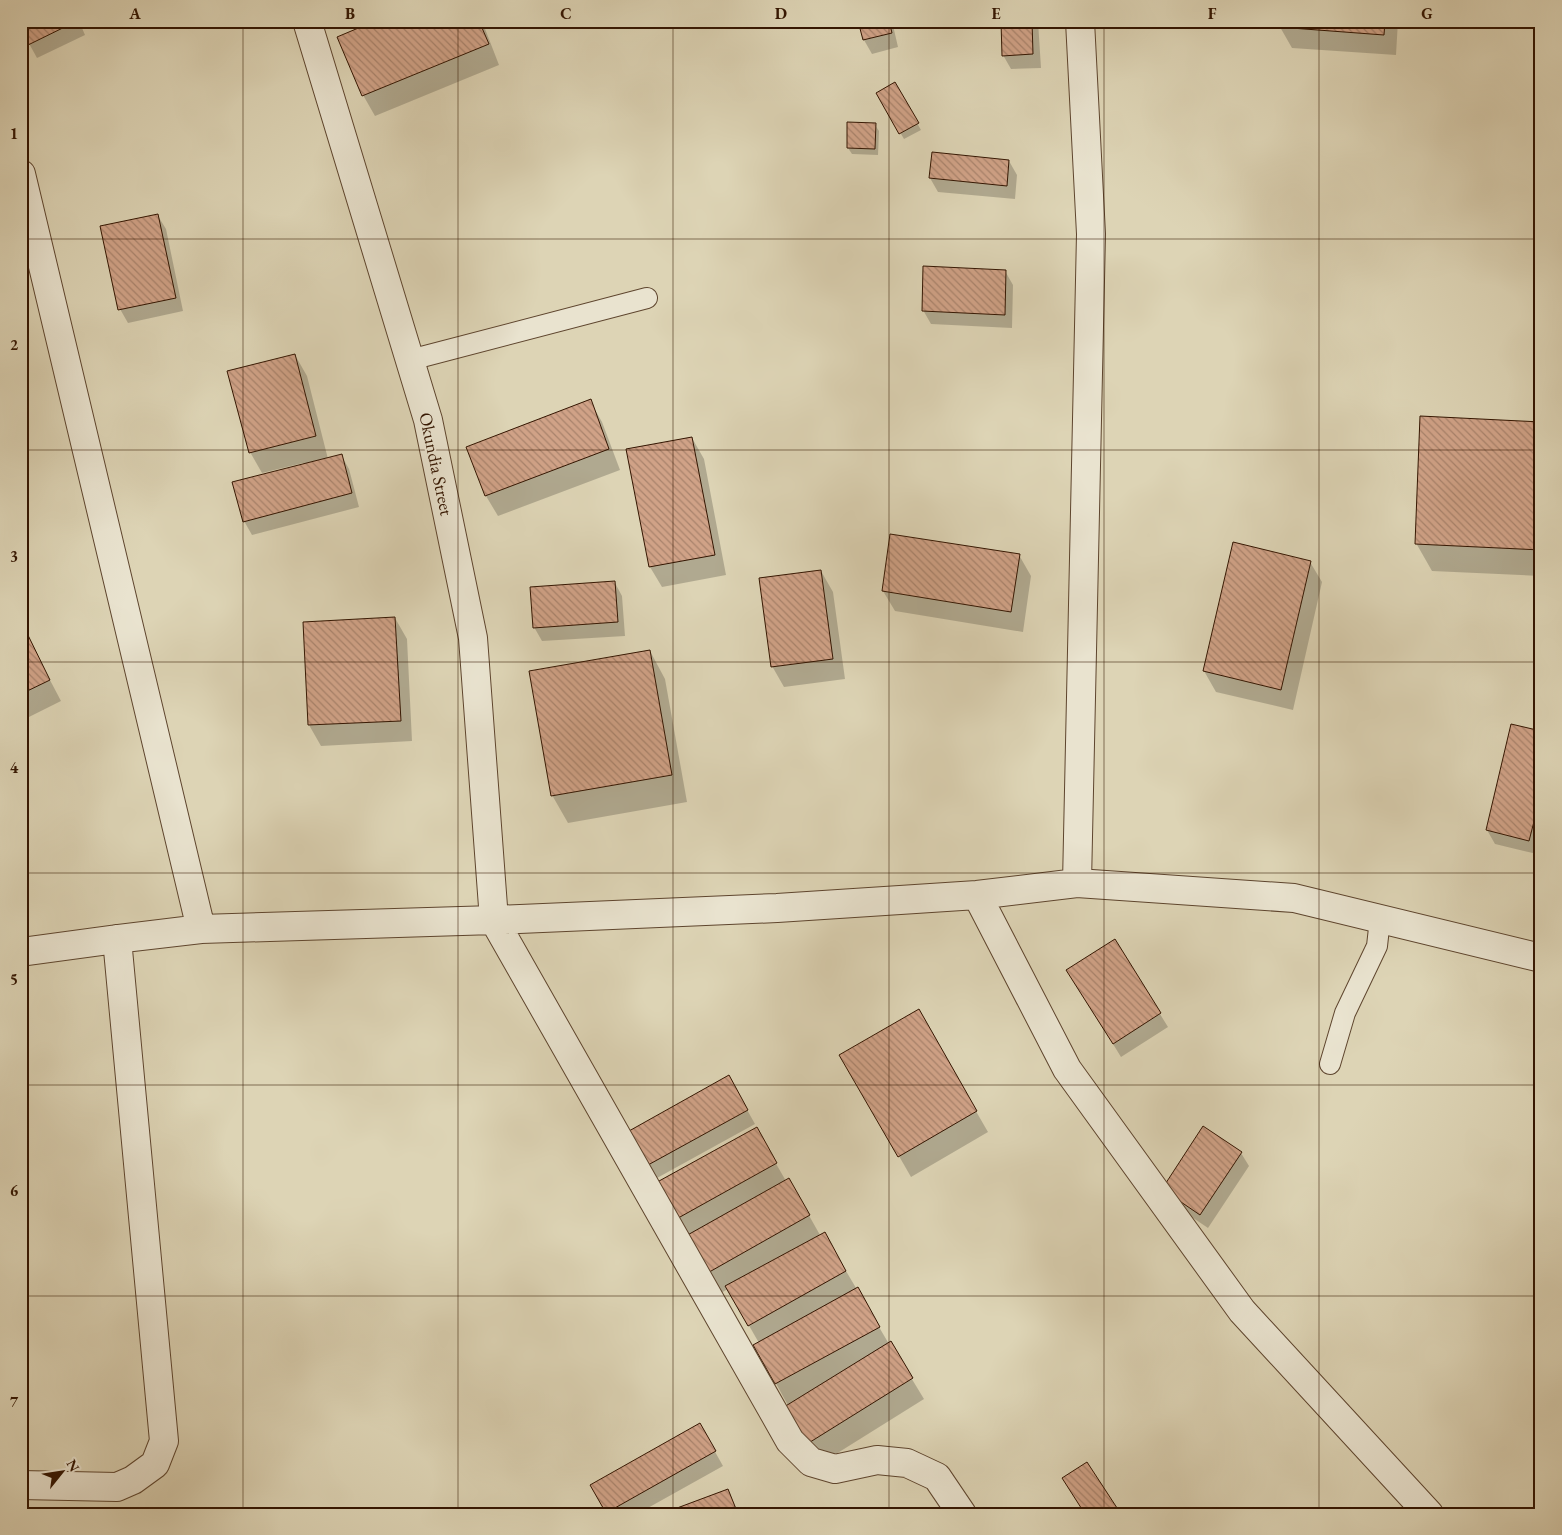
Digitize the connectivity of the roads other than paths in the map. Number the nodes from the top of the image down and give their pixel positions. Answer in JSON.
{"nodes":[{"id":1,"x":306,"y":21,"type":"edge"},
{"id":2,"x":1080,"y":21,"type":"edge"},
{"id":3,"x":21,"y":174,"type":"edge"},
{"id":4,"x":647,"y":298,"type":"dead end"},
{"id":5,"x":410,"y":360,"type":"junction"},
{"id":6,"x":1077,"y":883,"type":"junction"},
{"id":7,"x":977,"y":895,"type":"junction"},
{"id":8,"x":1380,"y":919,"type":"junction"},
{"id":9,"x":494,"y":920,"type":"junction"},
{"id":10,"x":201,"y":929,"type":"junction"},
{"id":11,"x":117,"y":938,"type":"junction"},
{"id":12,"x":21,"y":952,"type":"edge"},
{"id":13,"x":1541,"y":958,"type":"edge"},
{"id":14,"x":1330,"y":1064,"type":"dead end"},
{"id":15,"x":21,"y":1485,"type":"edge"},
{"id":16,"x":962,"y":1514,"type":"edge"},
{"id":17,"x":1429,"y":1514,"type":"edge"}],
"edges":[{"from":1,"to":5,"type":"street","name":"Okundia Street"},
{"from":2,"to":6,"type":"street"},
{"from":3,"to":10,"type":"street"},
{"from":4,"to":5,"type":"lane"},
{"from":5,"to":9,"type":"street","name":"Okundia Street"},
{"from":6,"to":7,"type":"street"},
{"from":6,"to":8,"type":"street"},
{"from":7,"to":9,"type":"street"},
{"from":7,"to":17,"type":"street"},
{"from":8,"to":13,"type":"street"},
{"from":8,"to":14,"type":"lane"},
{"from":9,"to":10,"type":"street"},
{"from":9,"to":16,"type":"street"},
{"from":10,"to":11,"type":"street"},
{"from":11,"to":12,"type":"street"},
{"from":11,"to":15,"type":"street"}]}
